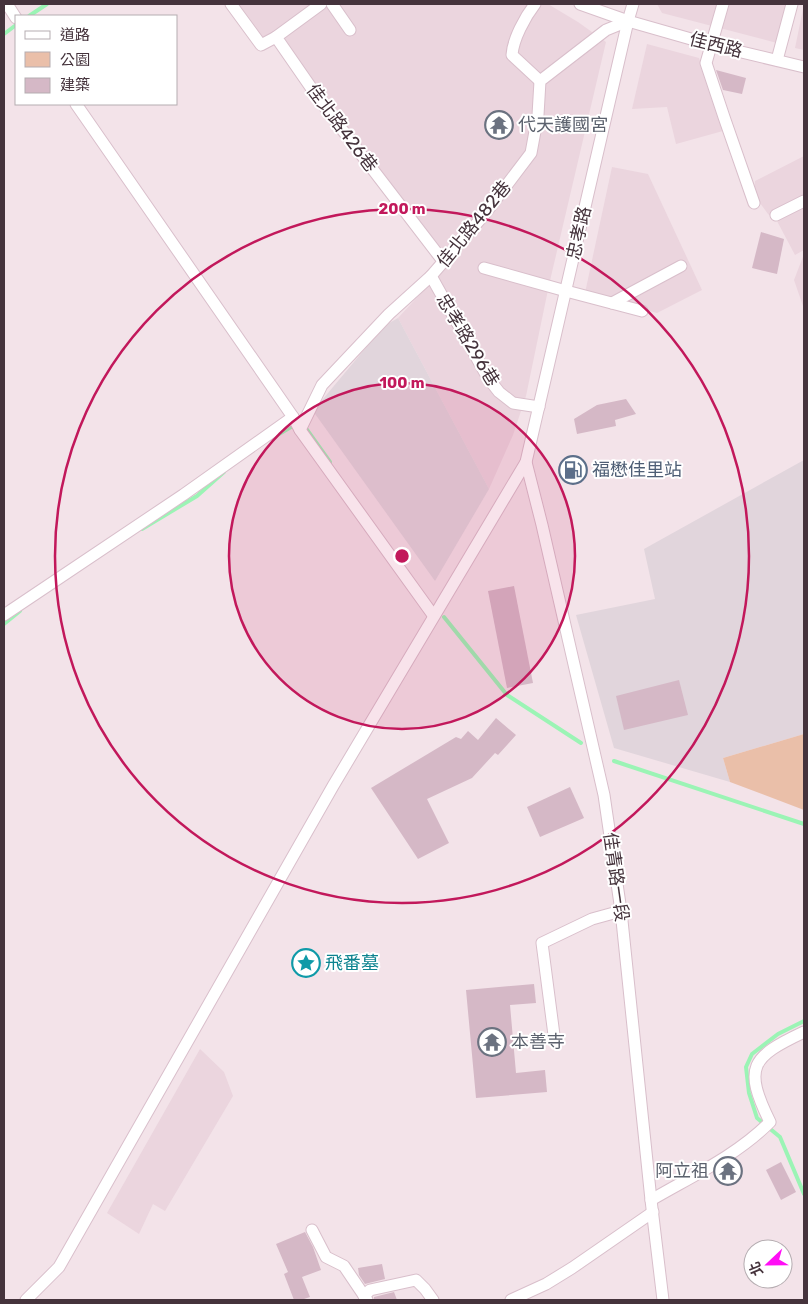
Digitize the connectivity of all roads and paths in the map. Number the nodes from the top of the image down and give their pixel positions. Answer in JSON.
{"nodes":[{"id":1,"x":7,"y":4,"type":"edge"},
{"id":2,"x":231,"y":4,"type":"edge"},
{"id":3,"x":321,"y":4,"type":"edge"},
{"id":4,"x":332,"y":4,"type":"edge"},
{"id":5,"x":535,"y":4,"type":"edge"},
{"id":6,"x":580,"y":4,"type":"edge"},
{"id":7,"x":633,"y":4,"type":"edge"},
{"id":8,"x":723,"y":4,"type":"edge"},
{"id":9,"x":792,"y":4,"type":"edge"},
{"id":10,"x":15,"y":16,"type":"edge"},
{"id":11,"x":628,"y":21,"type":"junction"},
{"id":12,"x":350,"y":30,"type":"dead end"},
{"id":13,"x":276,"y":37,"type":"junction"},
{"id":14,"x":712,"y":45,"type":"junction"},
{"id":15,"x":776,"y":60,"type":"junction"},
{"id":16,"x":804,"y":67,"type":"edge"},
{"id":17,"x":540,"y":82,"type":"junction"},
{"id":18,"x":77,"y":105,"type":"edge"},
{"id":19,"x":804,"y":201,"type":"edge"},
{"id":20,"x":754,"y":203,"type":"dead end"},
{"id":21,"x":776,"y":215,"type":"dead end"},
{"id":22,"x":443,"y":262,"type":"junction"},
{"id":23,"x":681,"y":266,"type":"dead end"},
{"id":24,"x":484,"y":268,"type":"dead end"},
{"id":25,"x":431,"y":276,"type":"junction"},
{"id":26,"x":566,"y":291,"type":"junction"},
{"id":27,"x":612,"y":303,"type":"junction"},
{"id":28,"x":642,"y":310,"type":"dead end"},
{"id":29,"x":539,"y":408,"type":"junction"},
{"id":30,"x":293,"y":417,"type":"junction"},
{"id":31,"x":300,"y":430,"type":"junction"},
{"id":32,"x":526,"y":462,"type":"junction"},
{"id":33,"x":4,"y":615,"type":"edge"},
{"id":34,"x":433,"y":615,"type":"junction"},
{"id":35,"x":621,"y":911,"type":"junction"},
{"id":36,"x":804,"y":1032,"type":"edge"},
{"id":37,"x":554,"y":1036,"type":"dead end"},
{"id":38,"x":651,"y":1200,"type":"junction"},
{"id":39,"x":653,"y":1212,"type":"junction"},
{"id":40,"x":312,"y":1230,"type":"dead end"},
{"id":41,"x":366,"y":1298,"type":"edge"},
{"id":42,"x":26,"y":1300,"type":"edge"},
{"id":43,"x":432,"y":1300,"type":"edge"},
{"id":44,"x":510,"y":1300,"type":"edge"},
{"id":45,"x":663,"y":1300,"type":"edge"}],
"edges":[{"from":1,"to":10,"type":"street"},
{"from":2,"to":13,"type":"street"},
{"from":3,"to":13,"type":"street"},
{"from":4,"to":12,"type":"street"},
{"from":5,"to":17,"type":"street"},
{"from":6,"to":11,"type":"street","name":"佳西路"},
{"from":7,"to":11,"type":"street","name":"忠孝路"},
{"from":8,"to":14,"type":"street"},
{"from":9,"to":15,"type":"street"},
{"from":11,"to":14,"type":"street","name":"佳西路"},
{"from":11,"to":17,"type":"street"},
{"from":11,"to":26,"type":"street","name":"忠孝路"},
{"from":13,"to":22,"type":"street","name":"佳北路426巷"},
{"from":14,"to":15,"type":"street","name":"佳西路"},
{"from":14,"to":20,"type":"street"},
{"from":15,"to":16,"type":"street","name":"佳西路"},
{"from":17,"to":22,"type":"street","name":"佳北路482巷"},
{"from":18,"to":30,"type":"street"},
{"from":19,"to":21,"type":"street"},
{"from":22,"to":25,"type":"street","name":"佳北路482巷"},
{"from":23,"to":27,"type":"street"},
{"from":24,"to":26,"type":"street"},
{"from":25,"to":29,"type":"street","name":"忠孝路296巷"},
{"from":25,"to":31,"type":"street","name":"佳北路482巷"},
{"from":26,"to":27,"type":"street"},
{"from":26,"to":29,"type":"street","name":"忠孝路"},
{"from":27,"to":28,"type":"street"},
{"from":29,"to":32,"type":"street","name":"忠孝路"},
{"from":30,"to":31,"type":"street"},
{"from":30,"to":33,"type":"street"},
{"from":31,"to":34,"type":"street"},
{"from":32,"to":34,"type":"street"},
{"from":32,"to":35,"type":"street","name":"佳青路一段"},
{"from":34,"to":42,"type":"street"},
{"from":35,"to":37,"type":"street"},
{"from":35,"to":38,"type":"street","name":"佳青路一段"},
{"from":36,"to":38,"type":"street"},
{"from":38,"to":39,"type":"street","name":"佳青路一段"},
{"from":39,"to":44,"type":"street"},
{"from":39,"to":45,"type":"street","name":"佳青路一段"},
{"from":40,"to":41,"type":"street"},
{"from":41,"to":43,"type":"street"}]}
